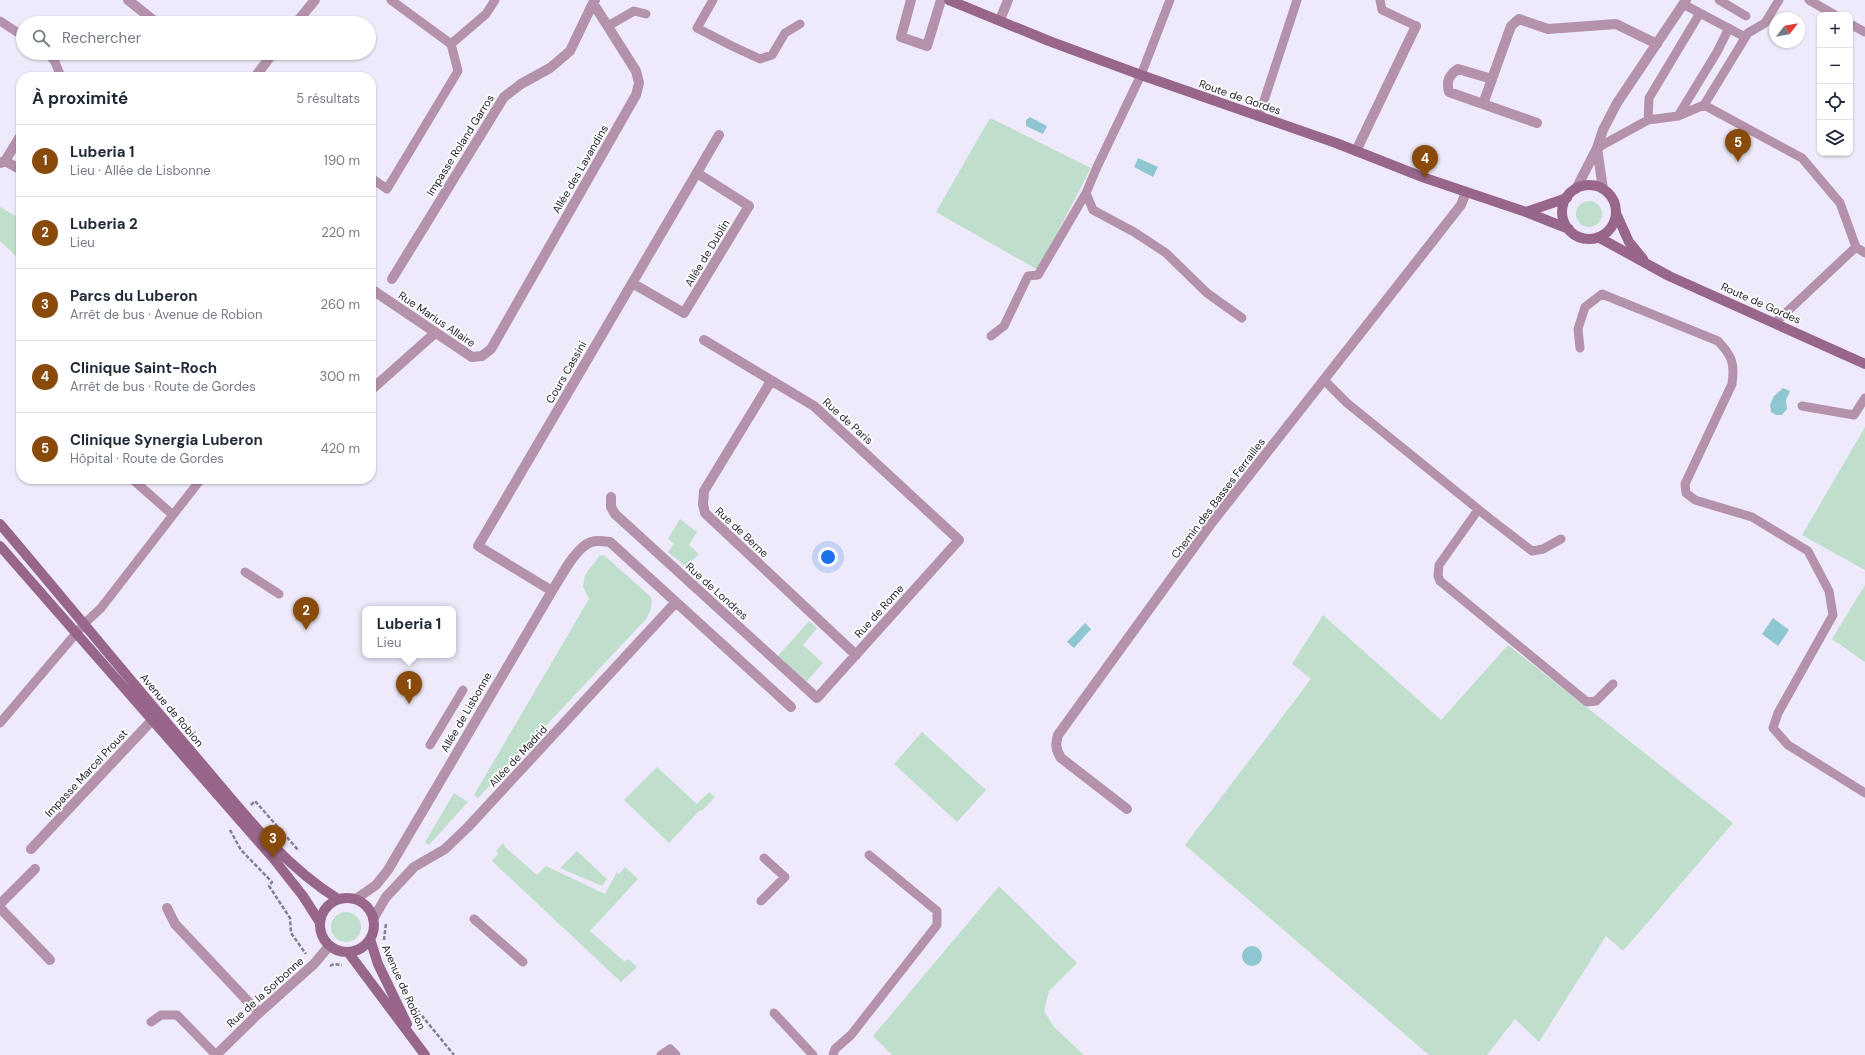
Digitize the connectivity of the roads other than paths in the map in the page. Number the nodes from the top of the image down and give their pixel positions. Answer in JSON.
{"nodes":[{"id":1,"x":128,"y":0,"type":"edge"},
{"id":2,"x":315,"y":0,"type":"edge"},
{"id":3,"x":391,"y":0,"type":"edge"},
{"id":4,"x":495,"y":0,"type":"edge"},
{"id":5,"x":713,"y":0,"type":"edge"},
{"id":6,"x":911,"y":0,"type":"edge"},
{"id":7,"x":941,"y":0,"type":"edge"},
{"id":8,"x":949,"y":0,"type":"edge"},
{"id":9,"x":1008,"y":0,"type":"edge"},
{"id":10,"x":1170,"y":0,"type":"edge"},
{"id":11,"x":1297,"y":0,"type":"edge"},
{"id":12,"x":1380,"y":0,"type":"edge"},
{"id":13,"x":1719,"y":0,"type":"edge"},
{"id":14,"x":1779,"y":0,"type":"edge"},
{"id":15,"x":1809,"y":0,"type":"edge"},
{"id":16,"x":594,"y":2,"type":"edge"},
{"id":17,"x":1685,"y":2,"type":"edge"},
{"id":18,"x":1830,"y":12,"type":"edge"},
{"id":19,"x":1700,"y":13,"type":"junction"},
{"id":20,"x":646,"y":14,"type":"dead end"},
{"id":21,"x":148,"y":16,"type":"edge"},
{"id":22,"x":302,"y":16,"type":"edge"},
{"id":23,"x":1746,"y":16,"type":"dead end"},
{"id":24,"x":1000,"y":20,"type":"junction"},
{"id":25,"x":0,"y":21,"type":"edge"},
{"id":26,"x":800,"y":24,"type":"dead end"},
{"id":27,"x":608,"y":26,"type":"junction"},
{"id":28,"x":1416,"y":26,"type":"joint"},
{"id":29,"x":1853,"y":26,"type":"edge"},
{"id":30,"x":1729,"y":28,"type":"junction"},
{"id":31,"x":16,"y":31,"type":"edge"},
{"id":32,"x":1865,"y":32,"type":"edge"},
{"id":33,"x":1745,"y":37,"type":"junction"},
{"id":34,"x":451,"y":44,"type":"junction"},
{"id":35,"x":1657,"y":44,"type":"junction"},
{"id":36,"x":53,"y":60,"type":"edge"},
{"id":37,"x":268,"y":60,"type":"edge"},
{"id":38,"x":59,"y":72,"type":"edge"},
{"id":39,"x":259,"y":72,"type":"edge"},
{"id":40,"x":1141,"y":75,"type":"junction"},
{"id":41,"x":1492,"y":79,"type":"junction"},
{"id":42,"x":1483,"y":104,"type":"junction"},
{"id":43,"x":1704,"y":105,"type":"junction"},
{"id":44,"x":1259,"y":116,"type":"junction"},
{"id":45,"x":1678,"y":116,"type":"junction"},
{"id":46,"x":1648,"y":120,"type":"junction"},
{"id":47,"x":1537,"y":123,"type":"dead end"},
{"id":48,"x":719,"y":135,"type":"dead end"},
{"id":49,"x":16,"y":142,"type":"edge"},
{"id":50,"x":1597,"y":148,"type":"junction"},
{"id":51,"x":1356,"y":151,"type":"junction"},
{"id":52,"x":2,"y":162,"type":"edge"},
{"id":53,"x":16,"y":168,"type":"edge"},
{"id":54,"x":697,"y":174,"type":"junction"},
{"id":55,"x":376,"y":181,"type":"edge"},
{"id":56,"x":1576,"y":189,"type":"junction"},
{"id":57,"x":1604,"y":189,"type":"junction"},
{"id":58,"x":1466,"y":192,"type":"junction"},
{"id":59,"x":1086,"y":193,"type":"junction"},
{"id":60,"x":1567,"y":198,"type":"junction"},
{"id":61,"x":1526,"y":212,"type":"junction"},
{"id":62,"x":1616,"y":212,"type":"junction"},
{"id":63,"x":1569,"y":229,"type":"junction"},
{"id":64,"x":1598,"y":237,"type":"junction"},
{"id":65,"x":1856,"y":247,"type":"junction"},
{"id":66,"x":1865,"y":253,"type":"edge"},
{"id":67,"x":1647,"y":264,"type":"junction"},
{"id":68,"x":392,"y":279,"type":"dead end"},
{"id":69,"x":632,"y":283,"type":"junction"},
{"id":70,"x":376,"y":292,"type":"edge"},
{"id":71,"x":1242,"y":318,"type":"dead end"},
{"id":72,"x":1776,"y":322,"type":"junction"},
{"id":73,"x":435,"y":333,"type":"junction"},
{"id":74,"x":991,"y":336,"type":"dead end"},
{"id":75,"x":704,"y":340,"type":"dead end"},
{"id":76,"x":1580,"y":348,"type":"dead end"},
{"id":77,"x":491,"y":349,"type":"joint"},
{"id":78,"x":1865,"y":364,"type":"edge"},
{"id":79,"x":1324,"y":380,"type":"junction"},
{"id":80,"x":771,"y":381,"type":"junction"},
{"id":81,"x":376,"y":386,"type":"edge"},
{"id":82,"x":1865,"y":398,"type":"edge"},
{"id":83,"x":1802,"y":406,"type":"dead end"},
{"id":84,"x":138,"y":484,"type":"edge"},
{"id":85,"x":197,"y":484,"type":"edge"},
{"id":86,"x":610,"y":497,"type":"dead end"},
{"id":87,"x":1478,"y":510,"type":"junction"},
{"id":88,"x":173,"y":515,"type":"junction"},
{"id":89,"x":0,"y":524,"type":"edge"},
{"id":90,"x":1561,"y":539,"type":"dead end"},
{"id":91,"x":959,"y":540,"type":"joint"},
{"id":92,"x":0,"y":546,"type":"edge"},
{"id":93,"x":245,"y":572,"type":"dead end"},
{"id":94,"x":552,"y":591,"type":"junction"},
{"id":95,"x":279,"y":594,"type":"dead end"},
{"id":96,"x":676,"y":602,"type":"junction"},
{"id":97,"x":84,"y":624,"type":"junction"},
{"id":98,"x":76,"y":634,"type":"junction"},
{"id":99,"x":856,"y":655,"type":"junction"},
{"id":100,"x":1613,"y":684,"type":"dead end"},
{"id":101,"x":463,"y":690,"type":"dead end"},
{"id":102,"x":817,"y":698,"type":"joint"},
{"id":103,"x":791,"y":707,"type":"dead end"},
{"id":104,"x":155,"y":717,"type":"junction"},
{"id":105,"x":0,"y":724,"type":"edge"},
{"id":106,"x":430,"y":745,"type":"dead end"},
{"id":107,"x":1865,"y":793,"type":"edge"},
{"id":108,"x":1127,"y":809,"type":"dead end"},
{"id":109,"x":241,"y":814,"type":"junction"},
{"id":110,"x":30,"y":849,"type":"dead end"},
{"id":111,"x":869,"y":855,"type":"dead end"},
{"id":112,"x":764,"y":858,"type":"dead end"},
{"id":113,"x":35,"y":869,"type":"dead end"},
{"id":114,"x":338,"y":898,"type":"junction"},
{"id":115,"x":356,"y":899,"type":"junction"},
{"id":116,"x":761,"y":901,"type":"dead end"},
{"id":117,"x":0,"y":904,"type":"edge"},
{"id":118,"x":0,"y":908,"type":"edge"},
{"id":119,"x":167,"y":908,"type":"dead end"},
{"id":120,"x":373,"y":919,"type":"junction"},
{"id":121,"x":474,"y":919,"type":"dead end"},
{"id":122,"x":319,"y":921,"type":"junction"},
{"id":123,"x":370,"y":939,"type":"junction"},
{"id":124,"x":329,"y":946,"type":"junction"},
{"id":125,"x":348,"y":952,"type":"junction"},
{"id":126,"x":50,"y":960,"type":"dead end"},
{"id":127,"x":523,"y":962,"type":"dead end"},
{"id":128,"x":259,"y":1013,"type":"junction"},
{"id":129,"x":774,"y":1013,"type":"dead end"},
{"id":130,"x":151,"y":1022,"type":"dead end"},
{"id":131,"x":416,"y":1044,"type":"junction"},
{"id":132,"x":216,"y":1055,"type":"edge"},
{"id":133,"x":425,"y":1055,"type":"edge"},
{"id":134,"x":660,"y":1055,"type":"edge"},
{"id":135,"x":676,"y":1055,"type":"edge"},
{"id":136,"x":813,"y":1055,"type":"edge"},
{"id":137,"x":833,"y":1055,"type":"edge"}],
"edges":[{"from":1,"to":21,"type":"street"},
{"from":2,"to":22,"type":"street"},
{"from":3,"to":34,"type":"lane"},
{"from":4,"to":34,"type":"lane"},
{"from":5,"to":26,"type":"lane"},
{"from":6,"to":7,"type":"street"},
{"from":8,"to":24,"type":"main road","name":"Route de Gordes"},
{"from":9,"to":24,"type":"street"},
{"from":10,"to":40,"type":"lane"},
{"from":11,"to":44,"type":"lane"},
{"from":12,"to":28,"type":"lane"},
{"from":13,"to":23,"type":"lane"},
{"from":14,"to":33,"type":"lane"},
{"from":15,"to":18,"type":"lane"},
{"from":16,"to":27,"type":"street","name":"Allée des Lavandins"},
{"from":16,"to":68,"type":"street","name":"Impasse Roland Garros"},
{"from":17,"to":19,"type":"lane"},
{"from":17,"to":35,"type":"street"},
{"from":19,"to":30,"type":"lane"},
{"from":19,"to":46,"type":"lane"},
{"from":20,"to":27,"type":"lane"},
{"from":24,"to":40,"type":"main road","name":"Route de Gordes"},
{"from":25,"to":31,"type":"lane"},
{"from":27,"to":77,"type":"street","name":"Allée des Lavandins"},
{"from":28,"to":51,"type":"street"},
{"from":29,"to":32,"type":"lane"},
{"from":30,"to":33,"type":"lane"},
{"from":30,"to":45,"type":"lane"},
{"from":33,"to":43,"type":"lane"},
{"from":34,"to":55,"type":"lane"},
{"from":35,"to":41,"type":"street"},
{"from":35,"to":50,"type":"street"},
{"from":36,"to":38,"type":"lane"},
{"from":37,"to":39,"type":"street"},
{"from":40,"to":44,"type":"main road","name":"Route de Gordes"},
{"from":40,"to":59,"type":"lane"},
{"from":41,"to":42,"type":"street"},
{"from":41,"to":42,"type":"street"},
{"from":42,"to":47,"type":"street"},
{"from":43,"to":45,"type":"lane"},
{"from":43,"to":65,"type":"lane"},
{"from":44,"to":51,"type":"main road","name":"Route de Gordes"},
{"from":45,"to":46,"type":"lane"},
{"from":46,"to":50,"type":"lane"},
{"from":48,"to":54,"type":"street","name":"Cours Cassini"},
{"from":49,"to":52,"type":"street"},
{"from":50,"to":56,"type":"street"},
{"from":50,"to":57,"type":"street"},
{"from":51,"to":58,"type":"main road","name":"Route de Gordes"},
{"from":52,"to":53,"type":"street"},
{"from":54,"to":69,"type":"street","name":"Cours Cassini"},
{"from":54,"to":69,"type":"street","name":"Allée de Dublin"},
{"from":56,"to":57,"type":"main road"},
{"from":56,"to":60,"type":"main road"},
{"from":57,"to":62,"type":"main road"},
{"from":58,"to":61,"type":"main road","name":"Route de Gordes"},
{"from":58,"to":79,"type":"street","name":"Chemin des Basses Ferrailles"},
{"from":59,"to":71,"type":"lane"},
{"from":59,"to":74,"type":"lane"},
{"from":60,"to":61,"type":"main road"},
{"from":60,"to":63,"type":"main road"},
{"from":61,"to":63,"type":"main road","name":"Route de Gordes"},
{"from":62,"to":64,"type":"main road"},
{"from":62,"to":67,"type":"main road","name":"Route de Gordes"},
{"from":63,"to":64,"type":"main road"},
{"from":64,"to":67,"type":"main road","name":"Route de Gordes"},
{"from":65,"to":66,"type":"lane"},
{"from":65,"to":72,"type":"lane"},
{"from":67,"to":72,"type":"main road","name":"Route de Gordes"},
{"from":69,"to":94,"type":"street","name":"Cours Cassini"},
{"from":70,"to":73,"type":"street","name":"Rue Marius Allaire"},
{"from":72,"to":78,"type":"main road","name":"Route de Gordes"},
{"from":73,"to":77,"type":"street","name":"Rue Marius Allaire"},
{"from":73,"to":81,"type":"street"},
{"from":75,"to":80,"type":"street","name":"Rue de Paris"},
{"from":76,"to":107,"type":"lane"},
{"from":79,"to":87,"type":"lane"},
{"from":79,"to":108,"type":"street","name":"Chemin des Basses Ferrailles"},
{"from":80,"to":91,"type":"street","name":"Rue de Paris"},
{"from":80,"to":99,"type":"street","name":"Rue de Berne"},
{"from":82,"to":83,"type":"lane"},
{"from":84,"to":88,"type":"lane"},
{"from":85,"to":88,"type":"lane"},
{"from":86,"to":102,"type":"street","name":"Rue de Londres"},
{"from":87,"to":90,"type":"lane"},
{"from":87,"to":100,"type":"lane"},
{"from":88,"to":97,"type":"lane"},
{"from":89,"to":97,"type":"main road","name":"Avenue de Robion"},
{"from":91,"to":99,"type":"street","name":"Rue de Rome"},
{"from":92,"to":98,"type":"main road","name":"Avenue de Robion"},
{"from":93,"to":95,"type":"lane"},
{"from":94,"to":96,"type":"street","name":"Allée de Lisbonne"},
{"from":94,"to":115,"type":"street","name":"Allée de Lisbonne"},
{"from":96,"to":103,"type":"street"},
{"from":96,"to":120,"type":"street","name":"Allée de Madrid"},
{"from":97,"to":98,"type":"lane"},
{"from":97,"to":104,"type":"main road","name":"Avenue de Robion"},
{"from":98,"to":104,"type":"main road","name":"Avenue de Robion"},
{"from":98,"to":105,"type":"lane"},
{"from":99,"to":102,"type":"street","name":"Rue de Rome"},
{"from":101,"to":106,"type":"lane"},
{"from":104,"to":109,"type":"main road","name":"Avenue de Robion"},
{"from":104,"to":110,"type":"street","name":"Impasse Marcel Proust"},
{"from":109,"to":114,"type":"main road","name":"Avenue de Robion"},
{"from":109,"to":122,"type":"main road","name":"Avenue de Robion"},
{"from":111,"to":137,"type":"lane"},
{"from":112,"to":116,"type":"lane"},
{"from":113,"to":117,"type":"street"},
{"from":114,"to":115,"type":"main road"},
{"from":114,"to":122,"type":"main road"},
{"from":115,"to":120,"type":"main road"},
{"from":118,"to":126,"type":"street"},
{"from":119,"to":128,"type":"street"},
{"from":120,"to":123,"type":"main road"},
{"from":121,"to":127,"type":"lane"},
{"from":122,"to":124,"type":"main road"},
{"from":123,"to":125,"type":"main road"},
{"from":123,"to":131,"type":"main road","name":"Avenue de Robion"},
{"from":124,"to":125,"type":"main road"},
{"from":124,"to":128,"type":"street","name":"Rue de la Sorbonne"},
{"from":125,"to":131,"type":"main road","name":"Avenue de Robion"},
{"from":128,"to":132,"type":"street","name":"Rue de la Sorbonne"},
{"from":129,"to":136,"type":"lane"},
{"from":130,"to":132,"type":"lane"},
{"from":131,"to":133,"type":"main road","name":"Avenue de Robion"},
{"from":134,"to":135,"type":"lane"}]}
